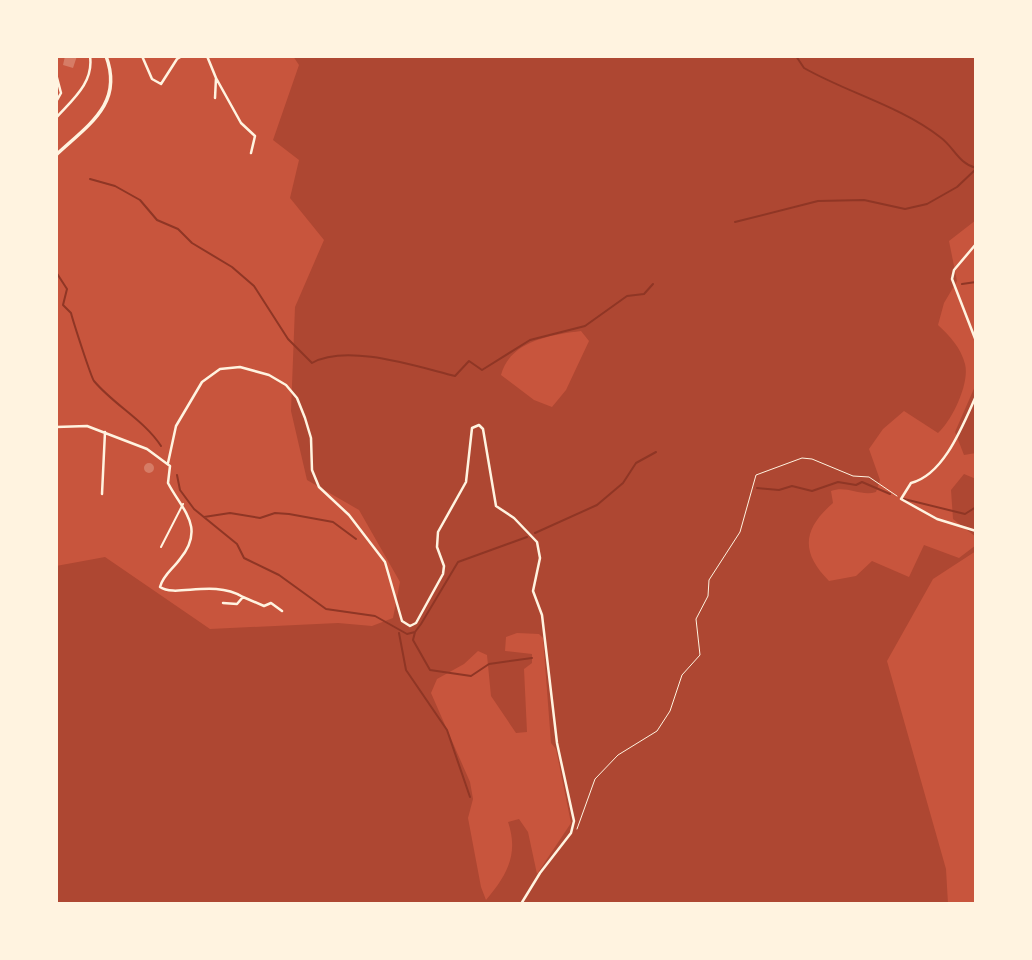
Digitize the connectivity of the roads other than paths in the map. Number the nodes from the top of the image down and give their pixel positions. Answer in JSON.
{"nodes":[{"id":1,"x":90,"y":56,"type":"edge"},
{"id":2,"x":106,"y":56,"type":"edge"},
{"id":3,"x":142,"y":56,"type":"edge"},
{"id":4,"x":182,"y":56,"type":"edge"},
{"id":5,"x":207,"y":56,"type":"edge"},
{"id":6,"x":56,"y":74,"type":"edge"},
{"id":7,"x":216,"y":78,"type":"junction"},
{"id":8,"x":57,"y":83,"type":"edge"},
{"id":9,"x":215,"y":98,"type":"dead end"},
{"id":10,"x":56,"y":102,"type":"edge"},
{"id":11,"x":56,"y":118,"type":"edge"},
{"id":12,"x":251,"y":153,"type":"dead end"},
{"id":13,"x":56,"y":154,"type":"edge"},
{"id":14,"x":976,"y":244,"type":"edge"},
{"id":15,"x":976,"y":341,"type":"edge"},
{"id":16,"x":976,"y":396,"type":"edge"},
{"id":17,"x":56,"y":427,"type":"edge"},
{"id":18,"x":105,"y":432,"type":"junction"},
{"id":19,"x":168,"y":463,"type":"junction"},
{"id":20,"x":102,"y":494,"type":"dead end"},
{"id":21,"x":183,"y":504,"type":"junction"},
{"id":22,"x":976,"y":531,"type":"edge"},
{"id":23,"x":161,"y":547,"type":"dead end"},
{"id":24,"x":243,"y":597,"type":"junction"},
{"id":25,"x":223,"y":603,"type":"dead end"},
{"id":26,"x":282,"y":611,"type":"dead end"},
{"id":27,"x":521,"y":904,"type":"edge"}],
"edges":[{"from":1,"to":11,"type":"street"},
{"from":2,"to":13,"type":"main road"},
{"from":3,"to":4,"type":"street"},
{"from":5,"to":7,"type":"street"},
{"from":6,"to":8,"type":"street"},
{"from":7,"to":9,"type":"street"},
{"from":7,"to":12,"type":"street"},
{"from":8,"to":10,"type":"street"},
{"from":14,"to":15,"type":"street"},
{"from":16,"to":22,"type":"street"},
{"from":17,"to":18,"type":"street"},
{"from":18,"to":19,"type":"street"},
{"from":18,"to":20,"type":"street"},
{"from":19,"to":21,"type":"street"},
{"from":19,"to":27,"type":"street"},
{"from":21,"to":23,"type":"street"},
{"from":21,"to":24,"type":"street"},
{"from":24,"to":25,"type":"street"},
{"from":24,"to":26,"type":"street"}]}
